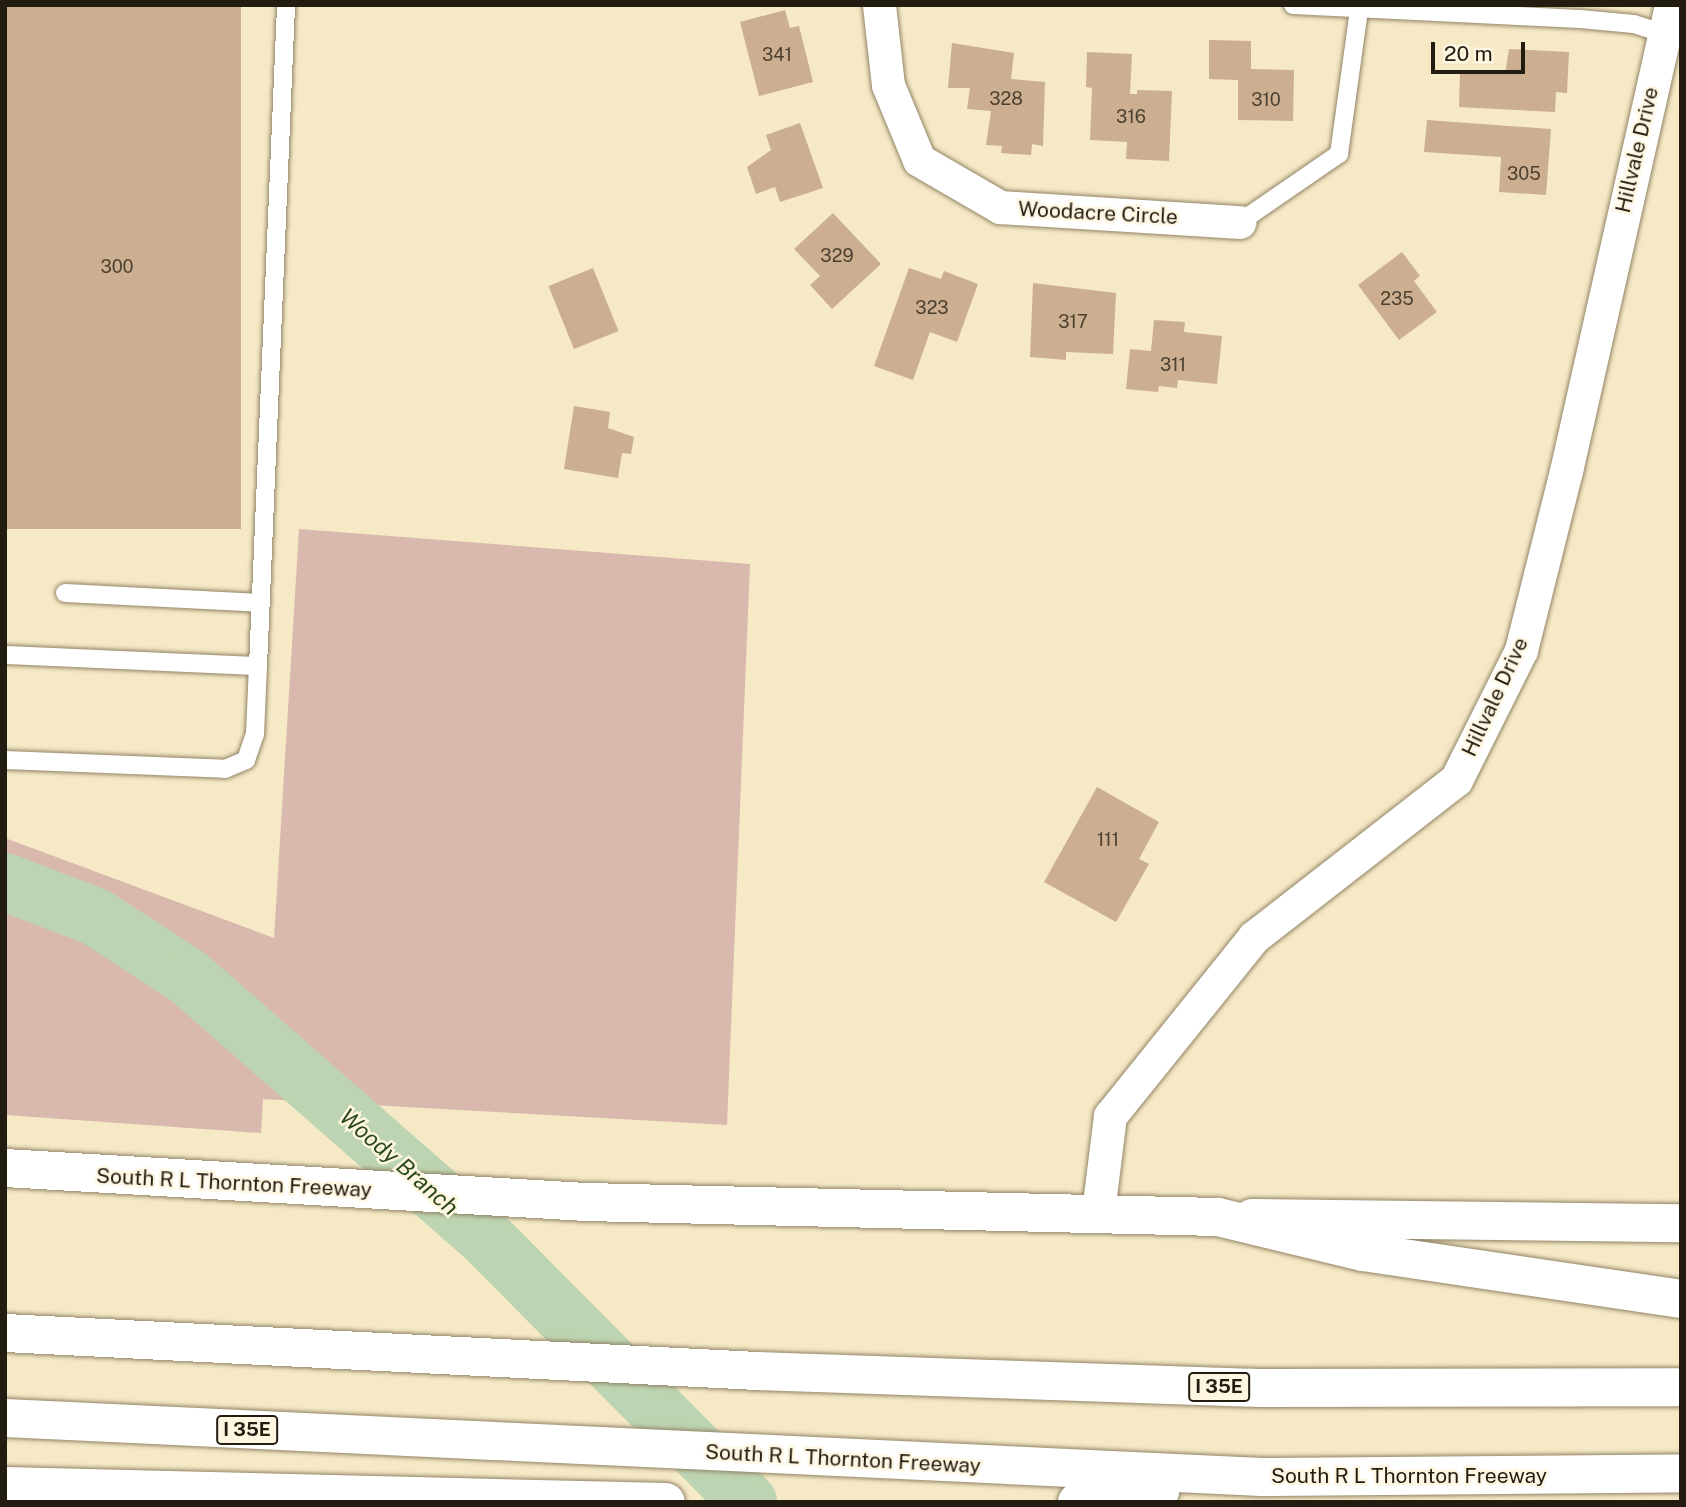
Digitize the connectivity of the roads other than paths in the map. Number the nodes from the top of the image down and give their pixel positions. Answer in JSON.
{"nodes":[{"id":1,"x":286,"y":5,"type":"edge"},
{"id":2,"x":879,"y":5,"type":"edge"},
{"id":3,"x":1293,"y":5,"type":"edge"},
{"id":4,"x":1359,"y":9,"type":"junction"},
{"id":5,"x":1667,"y":20,"type":"edge"},
{"id":6,"x":1240,"y":222,"type":"joint"},
{"id":7,"x":65,"y":593,"type":"dead end"},
{"id":8,"x":261,"y":603,"type":"junction"},
{"id":9,"x":5,"y":655,"type":"edge"},
{"id":10,"x":258,"y":666,"type":"junction"},
{"id":11,"x":5,"y":760,"type":"edge"},
{"id":12,"x":5,"y":1168,"type":"edge"},
{"id":13,"x":1098,"y":1212,"type":"junction"},
{"id":14,"x":1218,"y":1217,"type":"junction"},
{"id":15,"x":1681,"y":1223,"type":"edge"},
{"id":16,"x":1681,"y":1299,"type":"edge"},
{"id":17,"x":5,"y":1333,"type":"edge"},
{"id":18,"x":1681,"y":1387,"type":"edge"},
{"id":19,"x":5,"y":1418,"type":"edge"},
{"id":20,"x":1681,"y":1473,"type":"edge"},
{"id":21,"x":1262,"y":1477,"type":"junction"},
{"id":22,"x":5,"y":1486,"type":"edge"},
{"id":23,"x":227,"y":1495,"type":"junction"},
{"id":24,"x":62,"y":1502,"type":"edge"},
{"id":25,"x":666,"y":1502,"type":"edge"},
{"id":26,"x":1077,"y":1502,"type":"edge"}],
"edges":[{"from":1,"to":8,"type":"lane"},
{"from":2,"to":6,"type":"street","name":"Woodacre Circle"},
{"from":3,"to":4,"type":"lane"},
{"from":4,"to":5,"type":"lane"},
{"from":4,"to":6,"type":"lane"},
{"from":5,"to":13,"type":"street","name":"Hillvale Drive"},
{"from":7,"to":8,"type":"lane"},
{"from":8,"to":10,"type":"lane"},
{"from":9,"to":10,"type":"lane"},
{"from":10,"to":11,"type":"lane"},
{"from":12,"to":13,"type":"main road","name":"South R L Thornton Freeway"},
{"from":13,"to":14,"type":"main road","name":"South R L Thornton Freeway"},
{"from":14,"to":15,"type":"main road","name":"South R L Thornton Freeway"},
{"from":14,"to":16,"type":"main road"},
{"from":17,"to":18,"type":"main road","number":"I 35E"},
{"from":19,"to":21,"type":"main road","name":"South R L Thornton Freeway","number":"I 35E"},
{"from":20,"to":21,"type":"main road","name":"South R L Thornton Freeway","number":"I 35E"},
{"from":21,"to":26,"type":"main road"},
{"from":22,"to":23,"type":"main road"},
{"from":23,"to":24,"type":"main road"},
{"from":23,"to":25,"type":"main road"}]}
